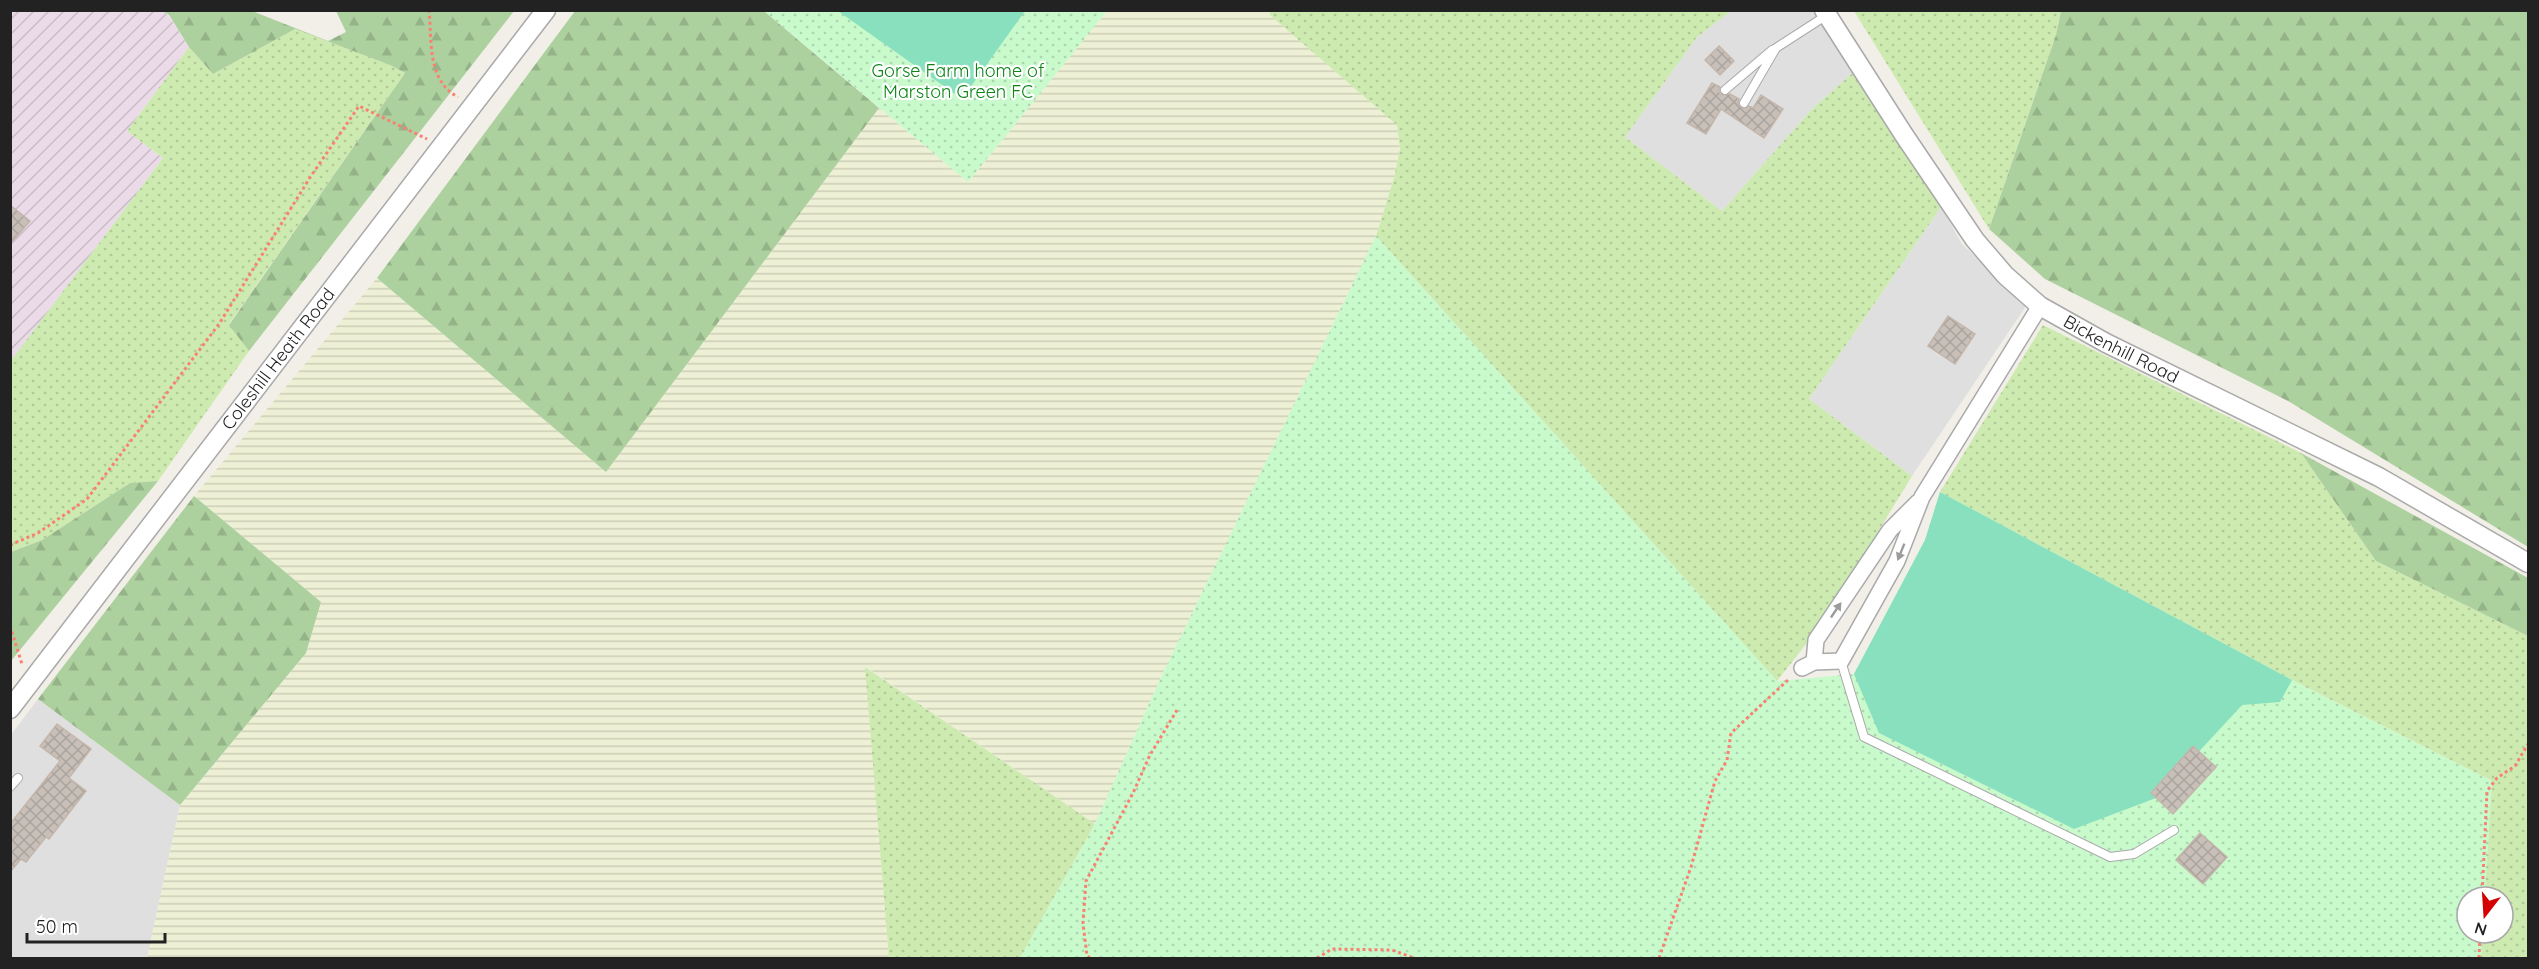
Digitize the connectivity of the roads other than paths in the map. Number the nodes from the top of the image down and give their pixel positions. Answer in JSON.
{"nodes":[{"id":1,"x":546,"y":10,"type":"edge"},
{"id":2,"x":1825,"y":13,"type":"edge"},
{"id":3,"x":1776,"y":48,"type":"junction"},
{"id":4,"x":1725,"y":90,"type":"dead end"},
{"id":5,"x":1744,"y":103,"type":"dead end"},
{"id":6,"x":2040,"y":306,"type":"junction"},
{"id":7,"x":1922,"y":497,"type":"junction"},
{"id":8,"x":2529,"y":563,"type":"edge"},
{"id":9,"x":1841,"y":661,"type":"junction"},
{"id":10,"x":10,"y":709,"type":"edge"},
{"id":11,"x":18,"y":778,"type":"dead end"},
{"id":12,"x":10,"y":787,"type":"edge"},
{"id":13,"x":2174,"y":830,"type":"dead end"}],
"edges":[{"from":1,"to":10,"type":"street","name":"Coleshill Heath Road"},
{"from":2,"to":3,"type":"lane"},
{"from":2,"to":6,"type":"street","name":"Bickenhill Road"},
{"from":3,"to":4,"type":"lane"},
{"from":3,"to":5,"type":"lane"},
{"from":6,"to":7,"type":"street"},
{"from":6,"to":8,"type":"street","name":"Bickenhill Road"},
{"from":7,"to":9,"type":"street","one_way":true},
{"from":9,"to":7,"type":"street","one_way":true},
{"from":9,"to":13,"type":"lane"},
{"from":11,"to":12,"type":"lane"}]}
